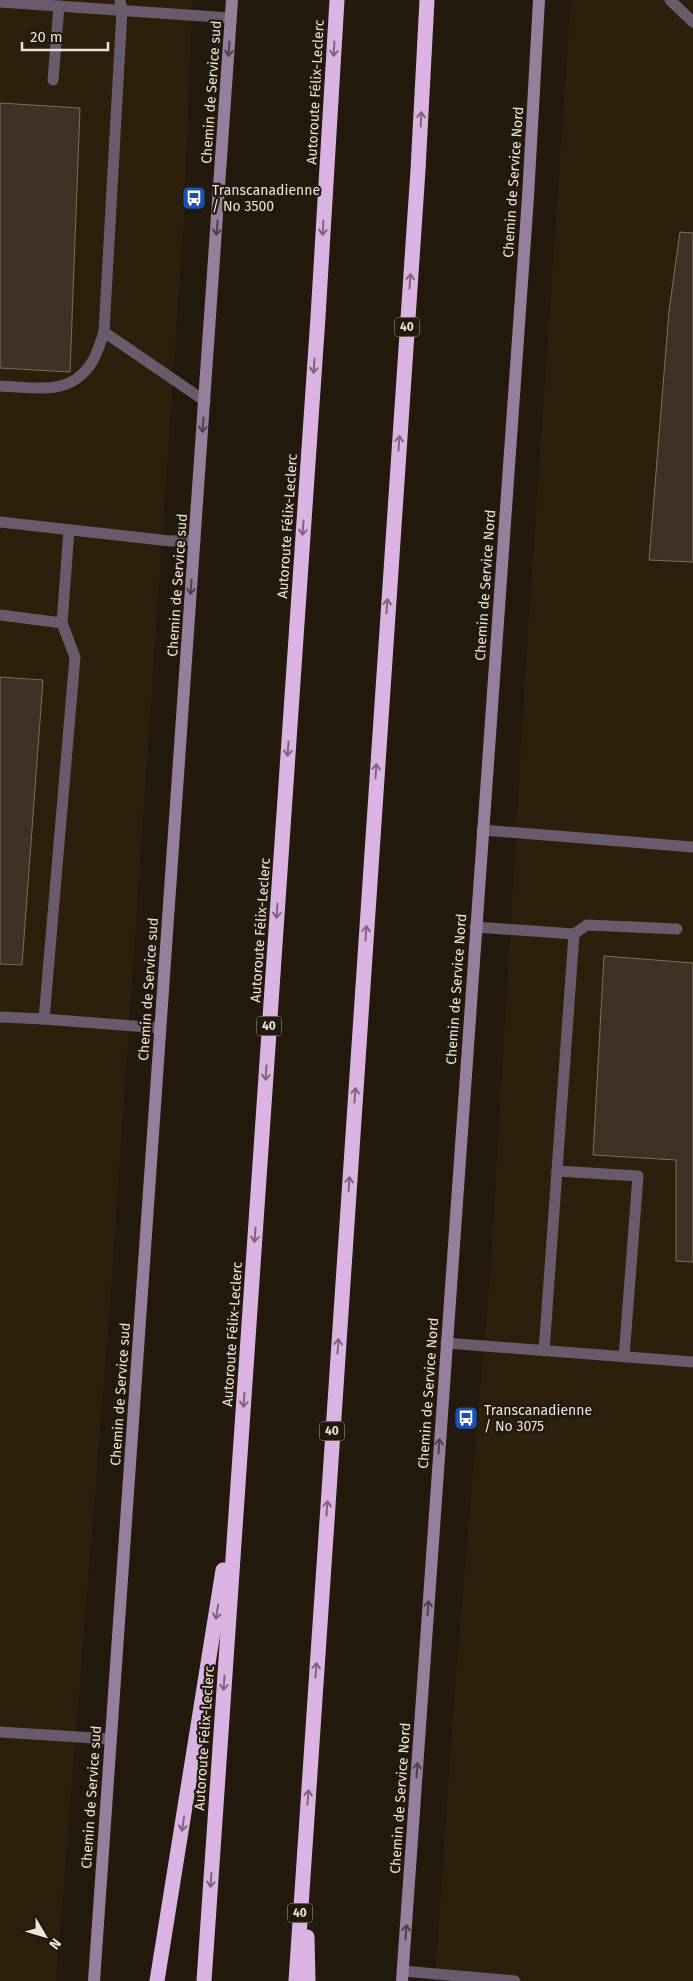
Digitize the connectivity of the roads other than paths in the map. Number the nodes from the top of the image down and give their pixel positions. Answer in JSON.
{"nodes":[{"id":1,"x":232,"y":0,"type":"edge"},
{"id":2,"x":337,"y":0,"type":"edge"},
{"id":3,"x":427,"y":0,"type":"edge"},
{"id":4,"x":539,"y":0,"type":"edge"},
{"id":5,"x":670,"y":0,"type":"edge"},
{"id":6,"x":0,"y":2,"type":"edge"},
{"id":7,"x":121,"y":5,"type":"edge"},
{"id":8,"x":59,"y":6,"type":"junction"},
{"id":9,"x":231,"y":18,"type":"junction"},
{"id":10,"x":693,"y":22,"type":"edge"},
{"id":11,"x":53,"y":80,"type":"dead end"},
{"id":12,"x":104,"y":332,"type":"junction"},
{"id":13,"x":0,"y":386,"type":"edge"},
{"id":14,"x":205,"y":401,"type":"junction"},
{"id":15,"x":0,"y":522,"type":"edge"},
{"id":16,"x":69,"y":530,"type":"junction"},
{"id":17,"x":195,"y":540,"type":"junction"},
{"id":18,"x":0,"y":615,"type":"edge"},
{"id":19,"x":62,"y":623,"type":"junction"},
{"id":20,"x":482,"y":830,"type":"junction"},
{"id":21,"x":693,"y":847,"type":"edge"},
{"id":22,"x":475,"y":927,"type":"junction"},
{"id":23,"x":677,"y":929,"type":"dead end"},
{"id":24,"x":574,"y":934,"type":"junction"},
{"id":25,"x":0,"y":1017,"type":"edge"},
{"id":26,"x":44,"y":1019,"type":"junction"},
{"id":27,"x":160,"y":1028,"type":"junction"},
{"id":28,"x":556,"y":1171,"type":"junction"},
{"id":29,"x":446,"y":1343,"type":"junction"},
{"id":30,"x":544,"y":1352,"type":"junction"},
{"id":31,"x":624,"y":1357,"type":"junction"},
{"id":32,"x":693,"y":1362,"type":"edge"},
{"id":33,"x":238,"y":1478,"type":"junction"},
{"id":34,"x":0,"y":1732,"type":"edge"},
{"id":35,"x":110,"y":1739,"type":"junction"},
{"id":36,"x":304,"y":1846,"type":"junction"},
{"id":37,"x":402,"y":1976,"type":"edge"},
{"id":38,"x":94,"y":1981,"type":"edge"},
{"id":39,"x":158,"y":1981,"type":"edge"},
{"id":40,"x":204,"y":1981,"type":"edge"},
{"id":41,"x":296,"y":1981,"type":"edge"},
{"id":42,"x":308,"y":1981,"type":"edge"},
{"id":43,"x":515,"y":1981,"type":"edge"}],
"edges":[{"from":1,"to":9,"type":"main road","name":"Chemin de Service sud"},
{"from":2,"to":33,"type":"highway","name":"Autoroute Félix-Leclerc","number":"40","one_way":true},
{"from":36,"to":3,"type":"highway","number":"40","one_way":true},
{"from":4,"to":20,"type":"main road","name":"Chemin de Service Nord"},
{"from":5,"to":10,"type":"lane"},
{"from":6,"to":8,"type":"lane"},
{"from":7,"to":8,"type":"lane"},
{"from":7,"to":9,"type":"lane"},
{"from":7,"to":12,"type":"lane"},
{"from":8,"to":11,"type":"lane"},
{"from":9,"to":14,"type":"main road","name":"Chemin de Service sud","one_way":true},
{"from":12,"to":13,"type":"lane"},
{"from":12,"to":14,"type":"lane"},
{"from":14,"to":17,"type":"main road","name":"Chemin de Service sud","one_way":true},
{"from":15,"to":16,"type":"lane"},
{"from":16,"to":17,"type":"lane"},
{"from":16,"to":19,"type":"lane"},
{"from":17,"to":27,"type":"main road","name":"Chemin de Service sud","one_way":true},
{"from":18,"to":19,"type":"lane"},
{"from":19,"to":26,"type":"lane"},
{"from":20,"to":21,"type":"lane"},
{"from":20,"to":22,"type":"main road","name":"Chemin de Service Nord"},
{"from":22,"to":24,"type":"lane"},
{"from":22,"to":29,"type":"main road","name":"Chemin de Service Nord"},
{"from":23,"to":24,"type":"lane"},
{"from":24,"to":28,"type":"lane"},
{"from":25,"to":26,"type":"lane"},
{"from":26,"to":27,"type":"lane"},
{"from":27,"to":35,"type":"main road","name":"Chemin de Service sud"},
{"from":28,"to":30,"type":"lane"},
{"from":28,"to":31,"type":"lane"},
{"from":29,"to":30,"type":"lane"},
{"from":37,"to":29,"type":"main road","name":"Chemin de Service Nord","one_way":true},
{"from":30,"to":31,"type":"lane"},
{"from":31,"to":32,"type":"lane"},
{"from":33,"to":39,"type":"highway","one_way":true},
{"from":33,"to":40,"type":"highway","name":"Autoroute Félix-Leclerc","number":"40","one_way":true},
{"from":34,"to":35,"type":"lane"},
{"from":35,"to":38,"type":"main road","name":"Chemin de Service sud"},
{"from":36,"to":41,"type":"highway","number":"40"},
{"from":36,"to":42,"type":"highway"},
{"from":37,"to":43,"type":"lane"}]}
